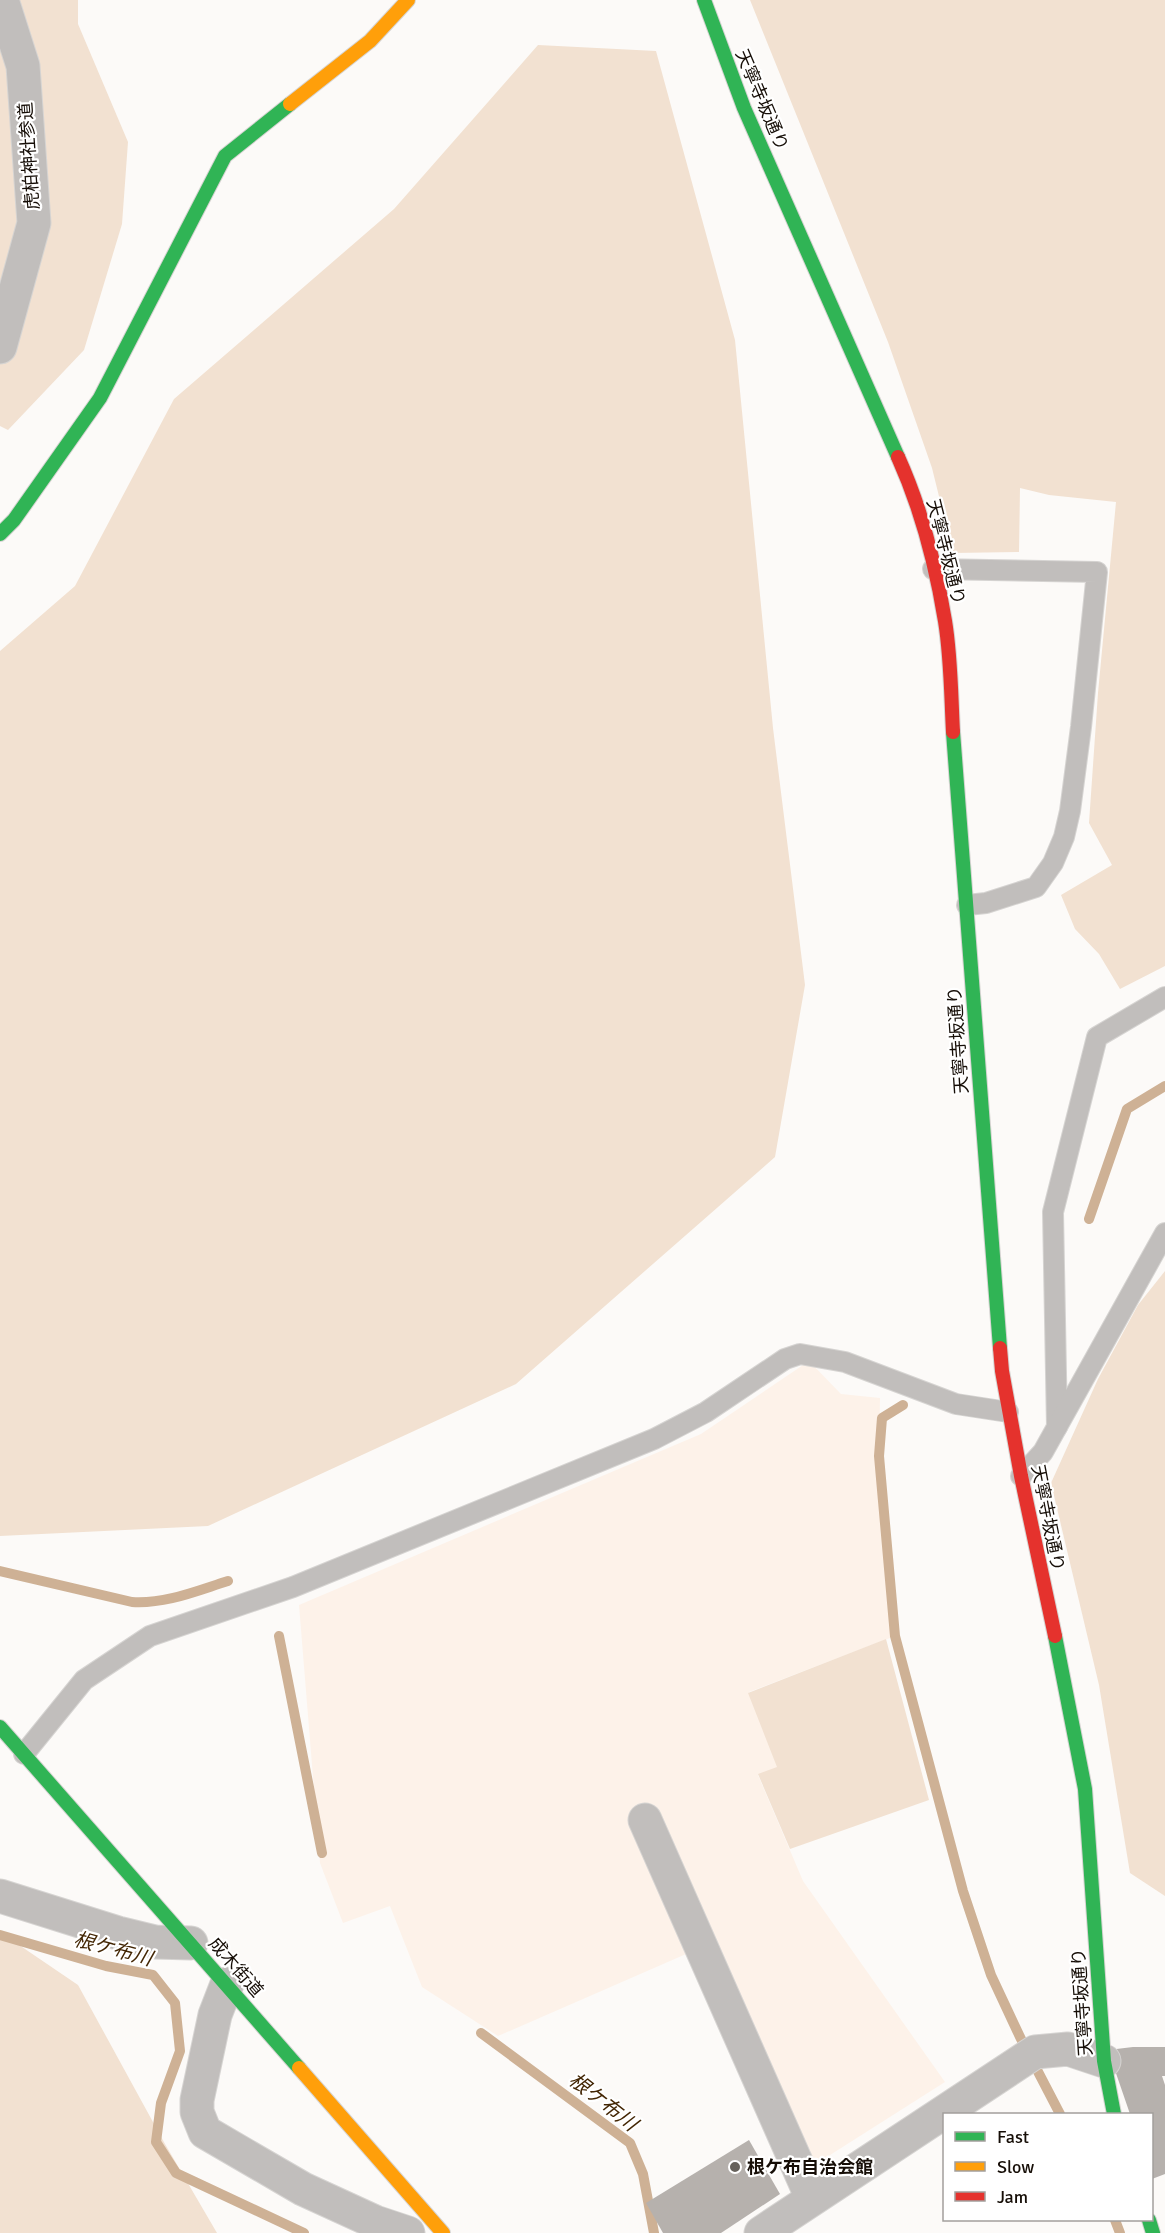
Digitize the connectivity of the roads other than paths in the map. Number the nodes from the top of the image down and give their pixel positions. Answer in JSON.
{"nodes":[{"id":1,"x":2,"y":0,"type":"edge"},
{"id":2,"x":408,"y":0,"type":"edge"},
{"id":3,"x":704,"y":0,"type":"edge"},
{"id":4,"x":0,"y":347,"type":"edge"},
{"id":5,"x":0,"y":534,"type":"edge"},
{"id":6,"x":933,"y":569,"type":"junction"},
{"id":7,"x":967,"y":905,"type":"junction"},
{"id":8,"x":1165,"y":997,"type":"edge"},
{"id":9,"x":1165,"y":1233,"type":"edge"},
{"id":10,"x":1008,"y":1412,"type":"junction"},
{"id":11,"x":1057,"y":1427,"type":"junction"},
{"id":12,"x":1021,"y":1476,"type":"junction"},
{"id":13,"x":0,"y":1727,"type":"edge"},
{"id":14,"x":24,"y":1755,"type":"junction"},
{"id":15,"x":645,"y":1820,"type":"dead end"},
{"id":16,"x":0,"y":1896,"type":"edge"},
{"id":17,"x":191,"y":1943,"type":"junction"},
{"id":18,"x":227,"y":1984,"type":"junction"},
{"id":19,"x":1104,"y":2061,"type":"junction"},
{"id":20,"x":1114,"y":2113,"type":"edge"},
{"id":21,"x":813,"y":2198,"type":"junction"},
{"id":22,"x":408,"y":2233,"type":"edge"},
{"id":23,"x":443,"y":2233,"type":"edge"},
{"id":24,"x":761,"y":2233,"type":"edge"}],
"edges":[{"from":1,"to":4,"type":"street","name":"虎柏神社参道"},
{"from":2,"to":5,"type":"street"},
{"from":3,"to":6,"type":"street","name":"天寧寺坂通り"},
{"from":6,"to":7,"type":"street","name":"天寧寺坂通り"},
{"from":6,"to":7,"type":"lane"},
{"from":7,"to":10,"type":"street","name":"天寧寺坂通り"},
{"from":8,"to":11,"type":"lane"},
{"from":9,"to":11,"type":"lane"},
{"from":10,"to":12,"type":"street","name":"天寧寺坂通り"},
{"from":10,"to":14,"type":"lane"},
{"from":11,"to":12,"type":"lane"},
{"from":12,"to":19,"type":"street","name":"天寧寺坂通り"},
{"from":13,"to":14,"type":"street","name":"成木街道"},
{"from":14,"to":17,"type":"street","name":"成木街道"},
{"from":15,"to":21,"type":"street"},
{"from":16,"to":17,"type":"street"},
{"from":17,"to":18,"type":"street","name":"成木街道"},
{"from":18,"to":22,"type":"street"},
{"from":18,"to":23,"type":"street","name":"成木街道"},
{"from":19,"to":20,"type":"street","name":"天寧寺坂通り"},
{"from":19,"to":21,"type":"street"},
{"from":21,"to":24,"type":"street"}]}
